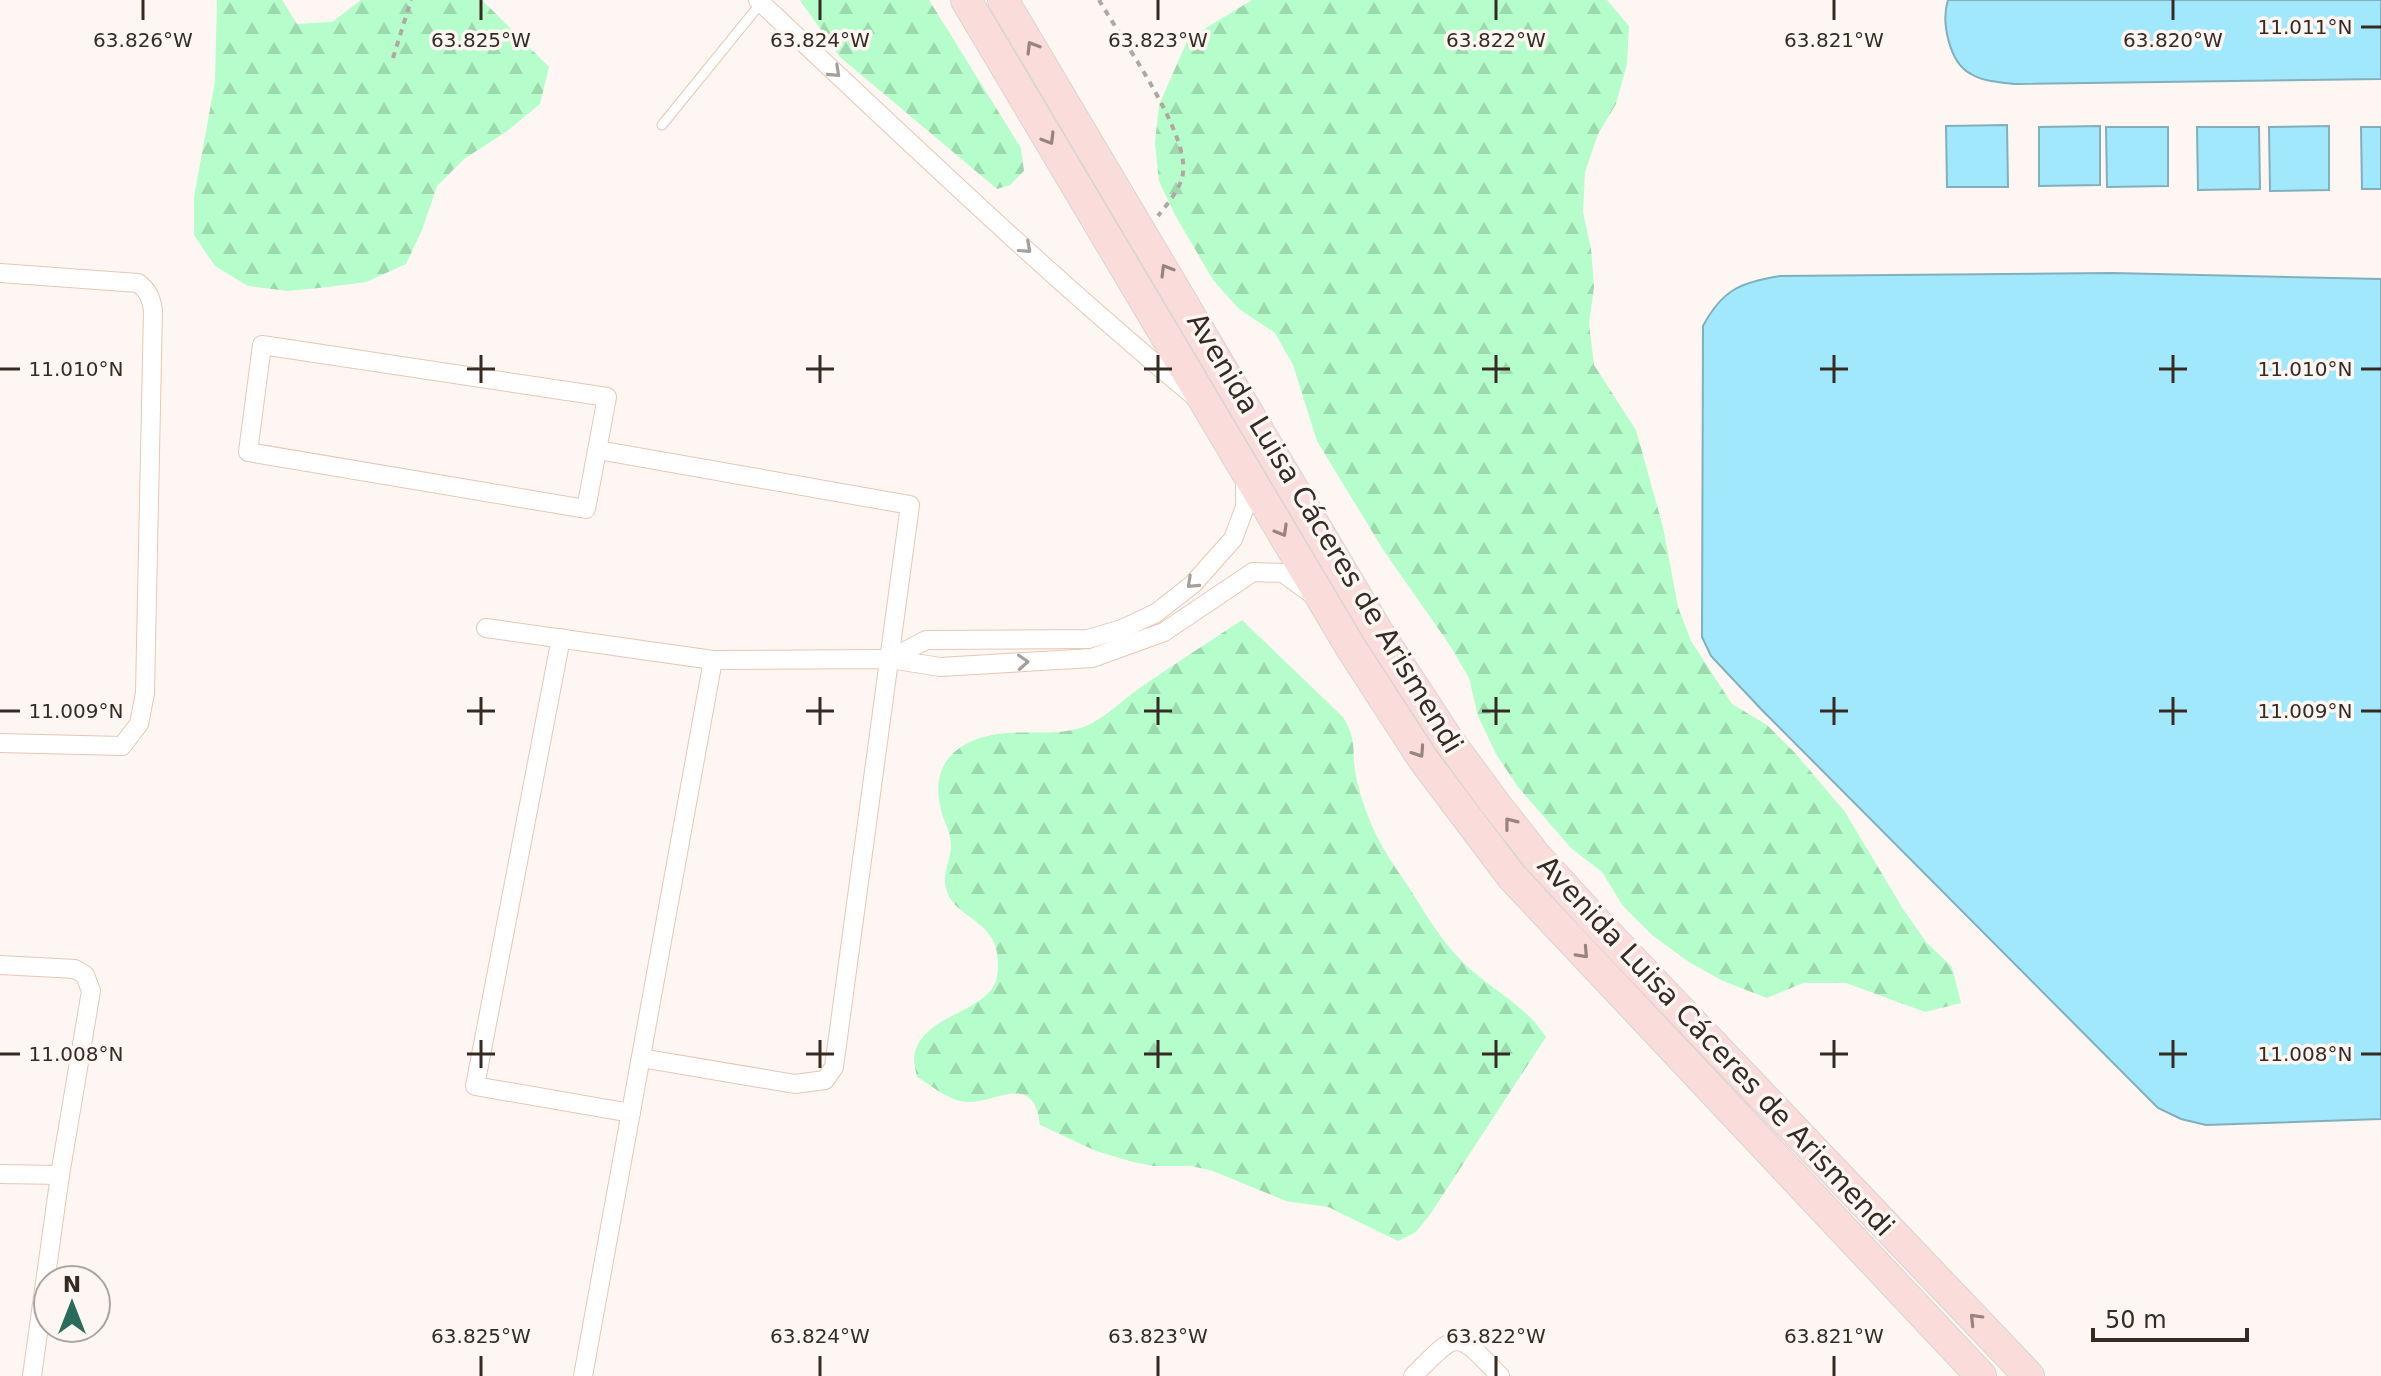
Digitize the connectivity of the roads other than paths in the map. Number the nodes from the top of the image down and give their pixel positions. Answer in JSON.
{"nodes":[{"id":1,"x":966,"y":0,"type":"edge"},
{"id":2,"x":1003,"y":0,"type":"edge"},
{"id":3,"x":759,"y":2,"type":"edge"},
{"id":4,"x":662,"y":125,"type":"dead end"},
{"id":5,"x":0,"y":273,"type":"edge"},
{"id":6,"x":1211,"y":410,"type":"junction"},
{"id":7,"x":598,"y":450,"type":"junction"},
{"id":8,"x":1245,"y":467,"type":"junction"},
{"id":9,"x":1325,"y":603,"type":"junction"},
{"id":10,"x":486,"y":628,"type":"dead end"},
{"id":11,"x":561,"y":638,"type":"junction"},
{"id":12,"x":1125,"y":638,"type":"junction"},
{"id":13,"x":971,"y":640,"type":"junction"},
{"id":14,"x":890,"y":659,"type":"junction"},
{"id":15,"x":713,"y":660,"type":"junction"},
{"id":16,"x":970,"y":665,"type":"junction"},
{"id":17,"x":0,"y":743,"type":"edge"},
{"id":18,"x":0,"y":965,"type":"edge"},
{"id":19,"x":641,"y":1058,"type":"junction"},
{"id":20,"x":631,"y":1113,"type":"junction"},
{"id":21,"x":0,"y":1174,"type":"edge"},
{"id":22,"x":60,"y":1175,"type":"junction"},
{"id":23,"x":32,"y":1376,"type":"edge"},
{"id":24,"x":583,"y":1376,"type":"edge"},
{"id":25,"x":1413,"y":1376,"type":"edge"},
{"id":26,"x":1500,"y":1376,"type":"edge"},
{"id":27,"x":1981,"y":1376,"type":"edge"},
{"id":28,"x":2031,"y":1376,"type":"edge"}],
"edges":[{"from":1,"to":6,"type":"main road","name":"Avenida Luisa Cáceres de Arismendi","one_way":true},
{"from":28,"to":2,"type":"main road","name":"Avenida Luisa Cáceres de Arismendi","one_way":true},
{"from":3,"to":4,"type":"lane"},
{"from":3,"to":6,"type":"street","one_way":true},
{"from":5,"to":17,"type":"street"},
{"from":6,"to":8,"type":"main road","name":"Avenida Luisa Cáceres de Arismendi"},
{"from":7,"to":7,"type":"street"},
{"from":7,"to":14,"type":"street"},
{"from":8,"to":9,"type":"main road","name":"Avenida Luisa Cáceres de Arismendi","one_way":true},
{"from":8,"to":12,"type":"street","one_way":true},
{"from":9,"to":12,"type":"street"},
{"from":9,"to":27,"type":"main road","name":"Avenida Luisa Cáceres de Arismendi","one_way":true},
{"from":10,"to":11,"type":"street"},
{"from":11,"to":15,"type":"street"},
{"from":11,"to":20,"type":"street"},
{"from":12,"to":13,"type":"street"},
{"from":16,"to":12,"type":"street","one_way":true},
{"from":13,"to":14,"type":"street"},
{"from":13,"to":16,"type":"street"},
{"from":14,"to":15,"type":"street"},
{"from":14,"to":16,"type":"street"},
{"from":14,"to":19,"type":"street"},
{"from":15,"to":19,"type":"street"},
{"from":18,"to":22,"type":"street"},
{"from":19,"to":20,"type":"street"},
{"from":20,"to":24,"type":"street"},
{"from":21,"to":22,"type":"street"},
{"from":22,"to":23,"type":"street"},
{"from":25,"to":26,"type":"street"}]}
